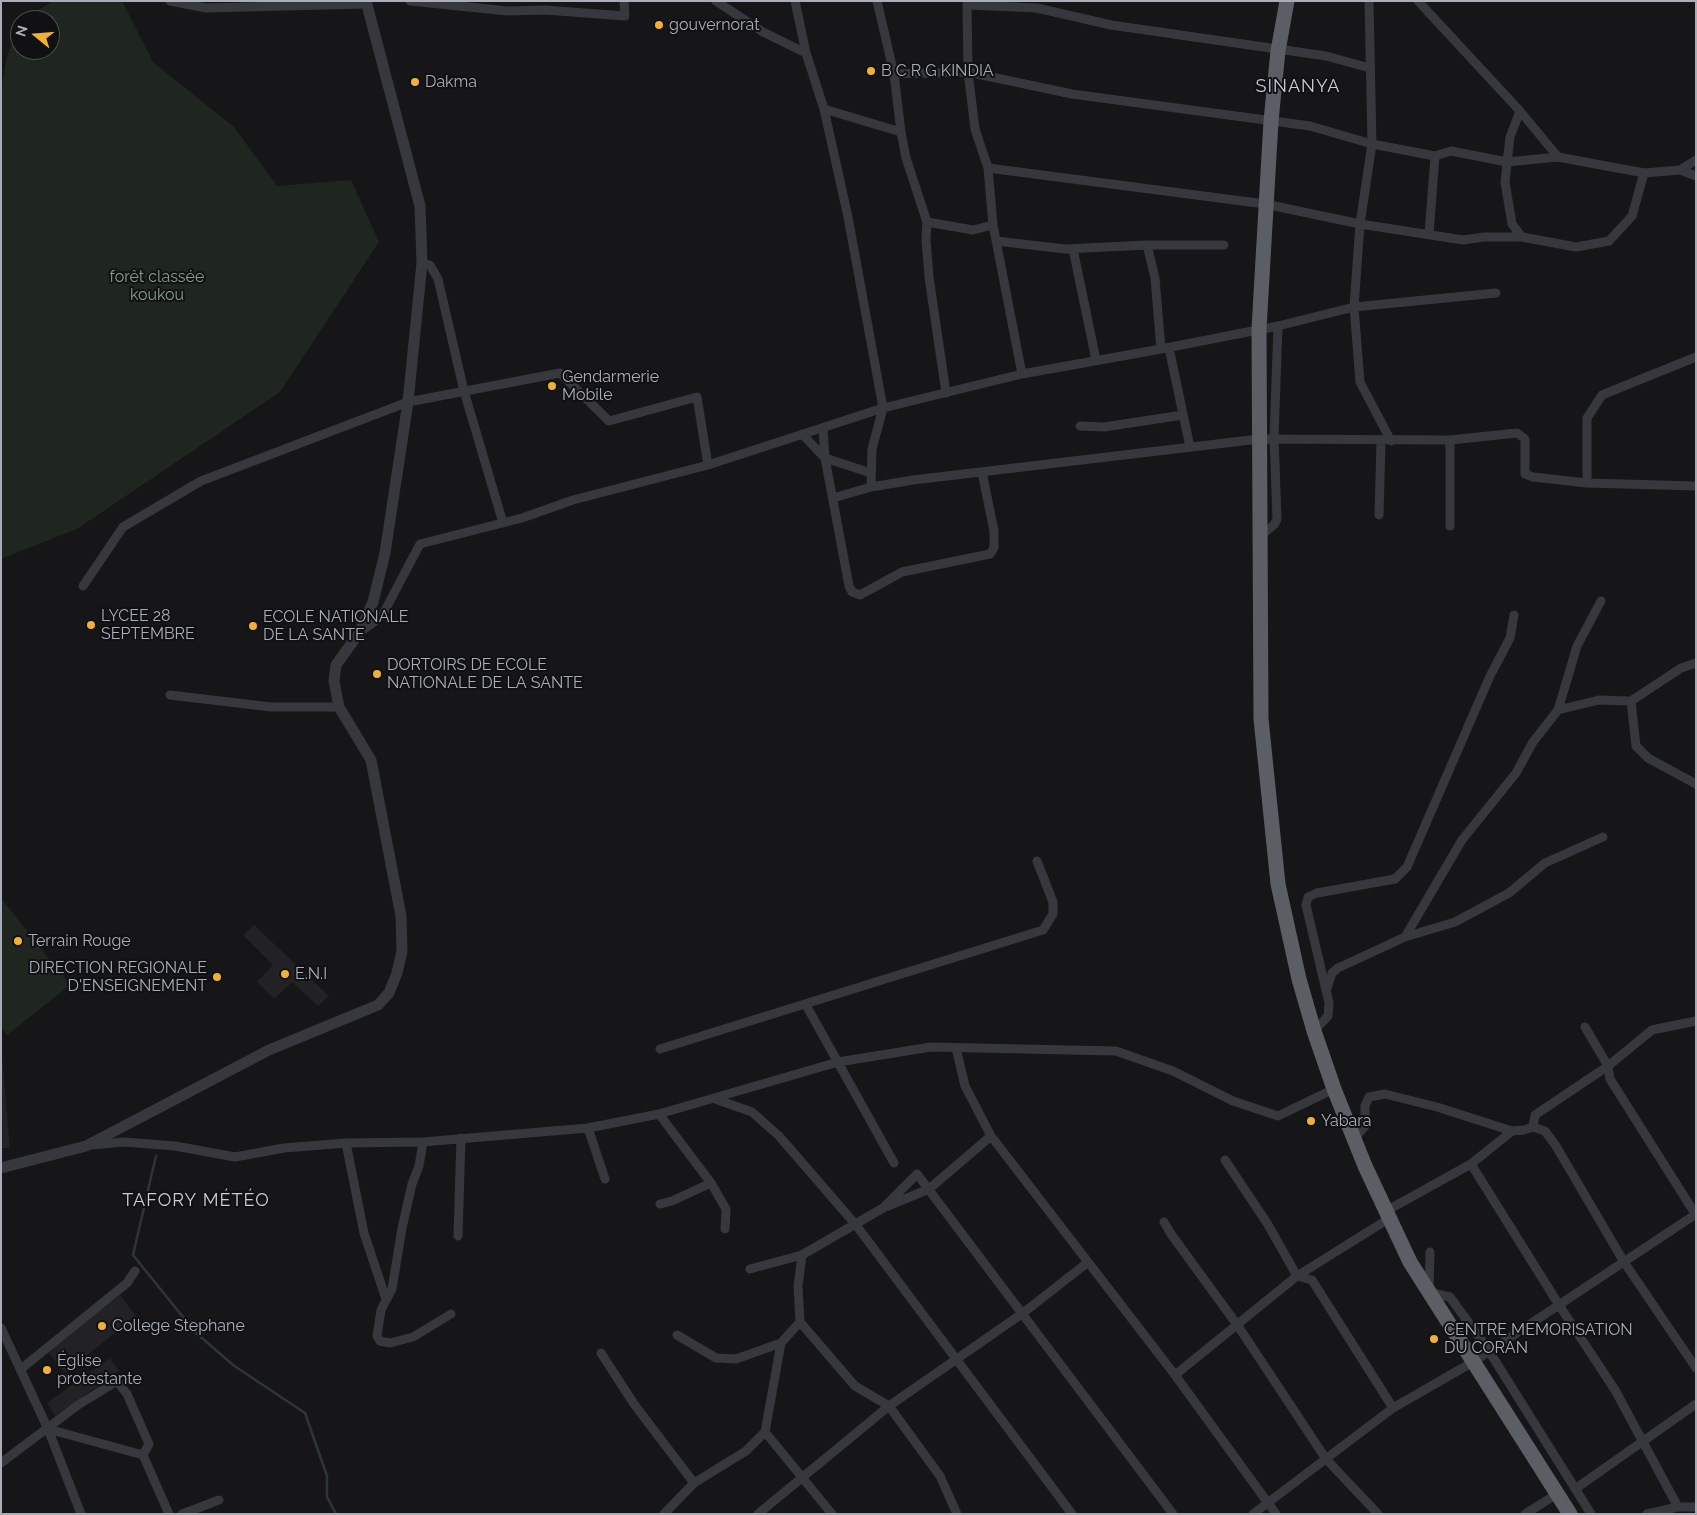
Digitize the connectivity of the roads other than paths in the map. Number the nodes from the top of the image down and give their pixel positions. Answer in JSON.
{"nodes":[{"id":1,"x":170,"y":1,"type":"edge"},
{"id":2,"x":410,"y":1,"type":"edge"},
{"id":3,"x":624,"y":1,"type":"edge"},
{"id":4,"x":716,"y":1,"type":"edge"},
{"id":5,"x":795,"y":1,"type":"edge"},
{"id":6,"x":877,"y":1,"type":"edge"},
{"id":7,"x":1287,"y":1,"type":"edge"},
{"id":8,"x":1369,"y":1,"type":"edge"},
{"id":9,"x":1418,"y":1,"type":"edge"},
{"id":10,"x":366,"y":2,"type":"edge"},
{"id":11,"x":448,"y":3,"type":"edge"},
{"id":12,"x":968,"y":3,"type":"edge"},
{"id":13,"x":208,"y":4,"type":"edge"},
{"id":14,"x":507,"y":6,"type":"edge"},
{"id":15,"x":544,"y":6,"type":"edge"},
{"id":16,"x":1278,"y":51,"type":"junction"},
{"id":17,"x":806,"y":53,"type":"junction"},
{"id":18,"x":1370,"y":68,"type":"junction"},
{"id":19,"x":968,"y":72,"type":"junction"},
{"id":20,"x":894,"y":74,"type":"junction"},
{"id":21,"x":824,"y":109,"type":"junction"},
{"id":22,"x":1520,"y":111,"type":"junction"},
{"id":23,"x":1271,"y":121,"type":"junction"},
{"id":24,"x":901,"y":132,"type":"junction"},
{"id":25,"x":1372,"y":144,"type":"junction"},
{"id":26,"x":1435,"y":156,"type":"junction"},
{"id":27,"x":1558,"y":157,"type":"junction"},
{"id":28,"x":1696,"y":160,"type":"edge"},
{"id":29,"x":1507,"y":162,"type":"junction"},
{"id":30,"x":988,"y":168,"type":"junction"},
{"id":31,"x":1680,"y":170,"type":"junction"},
{"id":32,"x":1644,"y":173,"type":"junction"},
{"id":33,"x":1696,"y":176,"type":"edge"},
{"id":34,"x":1265,"y":204,"type":"junction"},
{"id":35,"x":927,"y":222,"type":"junction"},
{"id":36,"x":1360,"y":224,"type":"junction"},
{"id":37,"x":993,"y":225,"type":"junction"},
{"id":38,"x":1429,"y":234,"type":"junction"},
{"id":39,"x":1522,"y":237,"type":"junction"},
{"id":40,"x":996,"y":241,"type":"junction"},
{"id":41,"x":1147,"y":245,"type":"junction"},
{"id":42,"x":1224,"y":245,"type":"dead end"},
{"id":43,"x":1073,"y":249,"type":"junction"},
{"id":44,"x":422,"y":263,"type":"junction"},
{"id":45,"x":1496,"y":293,"type":"dead end"},
{"id":46,"x":1354,"y":307,"type":"junction"},
{"id":47,"x":1278,"y":326,"type":"junction"},
{"id":48,"x":1259,"y":329,"type":"junction"},
{"id":49,"x":1165,"y":348,"type":"junction"},
{"id":50,"x":1696,"y":357,"type":"edge"},
{"id":51,"x":1096,"y":360,"type":"junction"},
{"id":52,"x":1022,"y":374,"type":"junction"},
{"id":53,"x":464,"y":392,"type":"junction"},
{"id":54,"x":946,"y":393,"type":"junction"},
{"id":55,"x":408,"y":402,"type":"junction"},
{"id":56,"x":883,"y":408,"type":"junction"},
{"id":57,"x":1183,"y":415,"type":"junction"},
{"id":58,"x":1080,"y":426,"type":"dead end"},
{"id":59,"x":823,"y":428,"type":"junction"},
{"id":60,"x":802,"y":434,"type":"junction"},
{"id":61,"x":1267,"y":438,"type":"junction"},
{"id":62,"x":1450,"y":440,"type":"junction"},
{"id":63,"x":1381,"y":441,"type":"junction"},
{"id":64,"x":1391,"y":441,"type":"junction"},
{"id":65,"x":1190,"y":447,"type":"junction"},
{"id":66,"x":825,"y":458,"type":"junction"},
{"id":67,"x":708,"y":465,"type":"junction"},
{"id":68,"x":982,"y":472,"type":"junction"},
{"id":69,"x":871,"y":473,"type":"junction"},
{"id":70,"x":1587,"y":482,"type":"junction"},
{"id":71,"x":1696,"y":486,"type":"edge"},
{"id":72,"x":871,"y":488,"type":"junction"},
{"id":73,"x":833,"y":498,"type":"junction"},
{"id":74,"x":1378,"y":515,"type":"dead end"},
{"id":75,"x":503,"y":523,"type":"junction"},
{"id":76,"x":1450,"y":526,"type":"dead end"},
{"id":77,"x":83,"y":586,"type":"dead end"},
{"id":78,"x":1602,"y":601,"type":"dead end"},
{"id":79,"x":1514,"y":615,"type":"dead end"},
{"id":80,"x":359,"y":633,"type":"junction"},
{"id":81,"x":1696,"y":663,"type":"edge"},
{"id":82,"x":170,"y":695,"type":"dead end"},
{"id":83,"x":1631,"y":701,"type":"junction"},
{"id":84,"x":339,"y":707,"type":"junction"},
{"id":85,"x":1558,"y":710,"type":"junction"},
{"id":86,"x":1696,"y":784,"type":"edge"},
{"id":87,"x":1603,"y":837,"type":"dead end"},
{"id":88,"x":1037,"y":861,"type":"dead end"},
{"id":89,"x":1405,"y":937,"type":"junction"},
{"id":90,"x":1322,"y":972,"type":"junction"},
{"id":91,"x":1332,"y":973,"type":"junction"},
{"id":92,"x":1326,"y":991,"type":"junction"},
{"id":93,"x":806,"y":1005,"type":"junction"},
{"id":94,"x":1696,"y":1021,"type":"edge"},
{"id":95,"x":1585,"y":1027,"type":"dead end"},
{"id":96,"x":1314,"y":1031,"type":"junction"},
{"id":97,"x":956,"y":1048,"type":"junction"},
{"id":98,"x":660,"y":1049,"type":"dead end"},
{"id":99,"x":838,"y":1062,"type":"junction"},
{"id":100,"x":1608,"y":1066,"type":"junction"},
{"id":101,"x":1334,"y":1089,"type":"junction"},
{"id":102,"x":715,"y":1099,"type":"junction"},
{"id":103,"x":659,"y":1114,"type":"junction"},
{"id":104,"x":1535,"y":1115,"type":"junction"},
{"id":105,"x":1533,"y":1127,"type":"junction"},
{"id":106,"x":588,"y":1128,"type":"junction"},
{"id":107,"x":1512,"y":1131,"type":"junction"},
{"id":108,"x":1545,"y":1131,"type":"junction"},
{"id":109,"x":991,"y":1136,"type":"junction"},
{"id":110,"x":461,"y":1138,"type":"junction"},
{"id":111,"x":1354,"y":1139,"type":"junction"},
{"id":112,"x":423,"y":1142,"type":"junction"},
{"id":113,"x":346,"y":1143,"type":"junction"},
{"id":114,"x":86,"y":1146,"type":"junction"},
{"id":115,"x":1225,"y":1160,"type":"dead end"},
{"id":116,"x":894,"y":1163,"type":"dead end"},
{"id":117,"x":1471,"y":1164,"type":"junction"},
{"id":118,"x":1,"y":1168,"type":"edge"},
{"id":119,"x":604,"y":1179,"type":"dead end"},
{"id":120,"x":711,"y":1183,"type":"junction"},
{"id":121,"x":929,"y":1190,"type":"junction"},
{"id":122,"x":660,"y":1204,"type":"dead end"},
{"id":123,"x":883,"y":1208,"type":"junction"},
{"id":124,"x":1696,"y":1214,"type":"edge"},
{"id":125,"x":1388,"y":1215,"type":"junction"},
{"id":126,"x":1164,"y":1222,"type":"dead end"},
{"id":127,"x":856,"y":1225,"type":"junction"},
{"id":128,"x":725,"y":1229,"type":"dead end"},
{"id":129,"x":458,"y":1236,"type":"dead end"},
{"id":130,"x":1430,"y":1252,"type":"dead end"},
{"id":131,"x":802,"y":1255,"type":"junction"},
{"id":132,"x":1624,"y":1262,"type":"junction"},
{"id":133,"x":1087,"y":1263,"type":"junction"},
{"id":134,"x":750,"y":1269,"type":"dead end"},
{"id":135,"x":135,"y":1271,"type":"dead end"},
{"id":136,"x":1297,"y":1276,"type":"junction"},
{"id":137,"x":1429,"y":1292,"type":"junction"},
{"id":138,"x":386,"y":1299,"type":"junction"},
{"id":139,"x":1559,"y":1305,"type":"junction"},
{"id":140,"x":1023,"y":1313,"type":"junction"},
{"id":141,"x":451,"y":1314,"type":"dead end"},
{"id":142,"x":800,"y":1322,"type":"junction"},
{"id":143,"x":1238,"y":1326,"type":"junction"},
{"id":144,"x":1,"y":1328,"type":"edge"},
{"id":145,"x":677,"y":1335,"type":"dead end"},
{"id":146,"x":781,"y":1343,"type":"junction"},
{"id":147,"x":1489,"y":1351,"type":"junction"},
{"id":148,"x":601,"y":1353,"type":"dead end"},
{"id":149,"x":956,"y":1358,"type":"junction"},
{"id":150,"x":1473,"y":1362,"type":"junction"},
{"id":151,"x":1696,"y":1368,"type":"edge"},
{"id":152,"x":21,"y":1369,"type":"junction"},
{"id":153,"x":1175,"y":1375,"type":"junction"},
{"id":154,"x":1696,"y":1404,"type":"edge"},
{"id":155,"x":889,"y":1406,"type":"junction"},
{"id":156,"x":1393,"y":1408,"type":"junction"},
{"id":157,"x":48,"y":1429,"type":"junction"},
{"id":158,"x":765,"y":1432,"type":"junction"},
{"id":159,"x":1643,"y":1442,"type":"junction"},
{"id":160,"x":143,"y":1455,"type":"junction"},
{"id":161,"x":1326,"y":1459,"type":"junction"},
{"id":162,"x":1,"y":1463,"type":"edge"},
{"id":163,"x":803,"y":1476,"type":"junction"},
{"id":164,"x":694,"y":1483,"type":"junction"},
{"id":165,"x":1575,"y":1489,"type":"junction"},
{"id":166,"x":1557,"y":1494,"type":"junction"},
{"id":167,"x":219,"y":1500,"type":"dead end"},
{"id":168,"x":1268,"y":1503,"type":"junction"},
{"id":169,"x":1696,"y":1506,"type":"edge"},
{"id":170,"x":1683,"y":1509,"type":"edge"},
{"id":171,"x":81,"y":1514,"type":"edge"},
{"id":172,"x":169,"y":1514,"type":"edge"},
{"id":173,"x":182,"y":1514,"type":"edge"},
{"id":174,"x":664,"y":1514,"type":"edge"},
{"id":175,"x":758,"y":1514,"type":"edge"},
{"id":176,"x":832,"y":1514,"type":"edge"},
{"id":177,"x":957,"y":1514,"type":"edge"},
{"id":178,"x":1072,"y":1514,"type":"edge"},
{"id":179,"x":1173,"y":1514,"type":"edge"},
{"id":180,"x":1253,"y":1514,"type":"edge"},
{"id":181,"x":1276,"y":1514,"type":"edge"},
{"id":182,"x":1378,"y":1514,"type":"edge"},
{"id":183,"x":1525,"y":1514,"type":"edge"},
{"id":184,"x":1570,"y":1514,"type":"edge"},
{"id":185,"x":1591,"y":1514,"type":"edge"},
{"id":186,"x":1647,"y":1514,"type":"edge"}],
"edges":[{"from":1,"to":13,"type":"street"},
{"from":2,"to":11,"type":"street"},
{"from":3,"to":15,"type":"street"},
{"from":4,"to":17,"type":"street"},
{"from":5,"to":17,"type":"street"},
{"from":6,"to":20,"type":"street"},
{"from":7,"to":16,"type":"highway"},
{"from":8,"to":18,"type":"street"},
{"from":9,"to":22,"type":"street"},
{"from":10,"to":13,"type":"street"},
{"from":10,"to":44,"type":"street"},
{"from":11,"to":14,"type":"street"},
{"from":12,"to":16,"type":"street"},
{"from":12,"to":19,"type":"street"},
{"from":14,"to":15,"type":"street"},
{"from":16,"to":18,"type":"street"},
{"from":16,"to":23,"type":"highway"},
{"from":17,"to":21,"type":"street"},
{"from":18,"to":25,"type":"street"},
{"from":19,"to":20,"type":"street"},
{"from":19,"to":23,"type":"street"},
{"from":19,"to":30,"type":"street"},
{"from":20,"to":24,"type":"street"},
{"from":21,"to":24,"type":"street"},
{"from":21,"to":56,"type":"street"},
{"from":22,"to":27,"type":"street"},
{"from":22,"to":29,"type":"street"},
{"from":23,"to":25,"type":"street"},
{"from":23,"to":34,"type":"highway"},
{"from":24,"to":35,"type":"street"},
{"from":25,"to":26,"type":"street"},
{"from":25,"to":36,"type":"street"},
{"from":26,"to":29,"type":"street"},
{"from":26,"to":38,"type":"street"},
{"from":27,"to":29,"type":"street"},
{"from":27,"to":32,"type":"street"},
{"from":28,"to":31,"type":"street"},
{"from":29,"to":39,"type":"street"},
{"from":30,"to":34,"type":"street"},
{"from":30,"to":37,"type":"street"},
{"from":31,"to":32,"type":"street"},
{"from":31,"to":33,"type":"street"},
{"from":32,"to":39,"type":"street"},
{"from":34,"to":36,"type":"street"},
{"from":34,"to":48,"type":"highway"},
{"from":35,"to":37,"type":"street"},
{"from":35,"to":54,"type":"street"},
{"from":36,"to":38,"type":"street"},
{"from":36,"to":46,"type":"street"},
{"from":37,"to":40,"type":"street"},
{"from":38,"to":39,"type":"street"},
{"from":40,"to":43,"type":"street"},
{"from":40,"to":52,"type":"street"},
{"from":41,"to":42,"type":"street"},
{"from":41,"to":43,"type":"street"},
{"from":41,"to":49,"type":"street"},
{"from":43,"to":51,"type":"street"},
{"from":44,"to":53,"type":"street"},
{"from":44,"to":55,"type":"street"},
{"from":45,"to":46,"type":"street"},
{"from":46,"to":47,"type":"street"},
{"from":46,"to":64,"type":"street"},
{"from":47,"to":48,"type":"street"},
{"from":47,"to":61,"type":"street"},
{"from":48,"to":49,"type":"street"},
{"from":48,"to":61,"type":"highway"},
{"from":49,"to":51,"type":"street"},
{"from":49,"to":57,"type":"street"},
{"from":50,"to":70,"type":"street"},
{"from":51,"to":52,"type":"street"},
{"from":52,"to":54,"type":"street"},
{"from":53,"to":55,"type":"street"},
{"from":53,"to":67,"type":"street"},
{"from":53,"to":75,"type":"street"},
{"from":54,"to":56,"type":"street"},
{"from":55,"to":77,"type":"street"},
{"from":55,"to":80,"type":"street"},
{"from":56,"to":59,"type":"street"},
{"from":56,"to":69,"type":"street"},
{"from":57,"to":58,"type":"street"},
{"from":57,"to":65,"type":"street"},
{"from":59,"to":60,"type":"street"},
{"from":59,"to":66,"type":"street"},
{"from":60,"to":66,"type":"street"},
{"from":60,"to":67,"type":"street"},
{"from":61,"to":63,"type":"street"},
{"from":61,"to":65,"type":"street"},
{"from":61,"to":96,"type":"highway"},
{"from":62,"to":64,"type":"street"},
{"from":62,"to":70,"type":"street"},
{"from":62,"to":76,"type":"street"},
{"from":63,"to":64,"type":"street"},
{"from":63,"to":74,"type":"street"},
{"from":65,"to":68,"type":"street"},
{"from":66,"to":69,"type":"street"},
{"from":66,"to":73,"type":"street"},
{"from":67,"to":75,"type":"street"},
{"from":68,"to":72,"type":"street"},
{"from":68,"to":73,"type":"street"},
{"from":69,"to":72,"type":"street"},
{"from":70,"to":71,"type":"street"},
{"from":72,"to":73,"type":"street"},
{"from":75,"to":80,"type":"street"},
{"from":78,"to":85,"type":"street"},
{"from":79,"to":90,"type":"street"},
{"from":80,"to":84,"type":"street"},
{"from":81,"to":83,"type":"street"},
{"from":82,"to":84,"type":"street"},
{"from":83,"to":85,"type":"street"},
{"from":83,"to":86,"type":"street"},
{"from":84,"to":114,"type":"street"},
{"from":85,"to":89,"type":"street"},
{"from":87,"to":89,"type":"street"},
{"from":88,"to":93,"type":"street"},
{"from":89,"to":91,"type":"street"},
{"from":90,"to":91,"type":"street"},
{"from":90,"to":92,"type":"street"},
{"from":91,"to":92,"type":"street"},
{"from":92,"to":96,"type":"street"},
{"from":93,"to":98,"type":"street"},
{"from":93,"to":99,"type":"street"},
{"from":94,"to":100,"type":"street"},
{"from":95,"to":100,"type":"street"},
{"from":96,"to":101,"type":"highway"},
{"from":97,"to":99,"type":"street"},
{"from":97,"to":101,"type":"street"},
{"from":97,"to":109,"type":"street"},
{"from":99,"to":102,"type":"street"},
{"from":99,"to":116,"type":"street"},
{"from":100,"to":104,"type":"street"},
{"from":100,"to":124,"type":"street"},
{"from":101,"to":111,"type":"highway"},
{"from":102,"to":103,"type":"street"},
{"from":102,"to":127,"type":"street"},
{"from":103,"to":106,"type":"street"},
{"from":103,"to":120,"type":"street"},
{"from":104,"to":105,"type":"street"},
{"from":104,"to":108,"type":"street"},
{"from":105,"to":107,"type":"street"},
{"from":105,"to":108,"type":"street"},
{"from":106,"to":110,"type":"street"},
{"from":106,"to":119,"type":"street"},
{"from":107,"to":111,"type":"street"},
{"from":107,"to":117,"type":"street"},
{"from":108,"to":132,"type":"street"},
{"from":109,"to":121,"type":"street"},
{"from":109,"to":133,"type":"street"},
{"from":110,"to":112,"type":"street"},
{"from":110,"to":129,"type":"street"},
{"from":111,"to":125,"type":"highway"},
{"from":112,"to":113,"type":"street"},
{"from":112,"to":138,"type":"street"},
{"from":113,"to":114,"type":"street"},
{"from":113,"to":138,"type":"street"},
{"from":114,"to":118,"type":"street"},
{"from":115,"to":136,"type":"street"},
{"from":117,"to":125,"type":"street"},
{"from":117,"to":139,"type":"street"},
{"from":120,"to":122,"type":"street"},
{"from":120,"to":128,"type":"street"},
{"from":121,"to":123,"type":"street"},
{"from":121,"to":123,"type":"street"},
{"from":121,"to":140,"type":"street"},
{"from":123,"to":127,"type":"street"},
{"from":124,"to":132,"type":"street"},
{"from":125,"to":136,"type":"street"},
{"from":125,"to":137,"type":"highway"},
{"from":126,"to":143,"type":"street"},
{"from":127,"to":131,"type":"street"},
{"from":127,"to":149,"type":"street"},
{"from":130,"to":137,"type":"street"},
{"from":131,"to":134,"type":"street"},
{"from":131,"to":142,"type":"street"},
{"from":132,"to":139,"type":"street"},
{"from":132,"to":151,"type":"street"},
{"from":133,"to":140,"type":"street"},
{"from":133,"to":153,"type":"street"},
{"from":135,"to":152,"type":"street"},
{"from":136,"to":143,"type":"street"},
{"from":136,"to":156,"type":"street"},
{"from":137,"to":147,"type":"street"},
{"from":137,"to":150,"type":"highway"},
{"from":138,"to":141,"type":"street"},
{"from":139,"to":147,"type":"street"},
{"from":139,"to":159,"type":"street"},
{"from":140,"to":149,"type":"street"},
{"from":140,"to":179,"type":"street"},
{"from":142,"to":146,"type":"street"},
{"from":142,"to":155,"type":"street"},
{"from":143,"to":153,"type":"street"},
{"from":143,"to":161,"type":"street"},
{"from":144,"to":152,"type":"street"},
{"from":145,"to":146,"type":"street"},
{"from":146,"to":158,"type":"street"},
{"from":147,"to":150,"type":"street"},
{"from":147,"to":165,"type":"street"},
{"from":148,"to":164,"type":"street"},
{"from":149,"to":155,"type":"street"},
{"from":149,"to":178,"type":"street"},
{"from":150,"to":156,"type":"street"},
{"from":150,"to":166,"type":"highway"},
{"from":152,"to":157,"type":"street"},
{"from":153,"to":168,"type":"street"},
{"from":154,"to":159,"type":"street"},
{"from":155,"to":163,"type":"street"},
{"from":155,"to":177,"type":"street"},
{"from":156,"to":161,"type":"street"},
{"from":157,"to":160,"type":"street"},
{"from":157,"to":160,"type":"street"},
{"from":157,"to":162,"type":"street"},
{"from":157,"to":171,"type":"street"},
{"from":158,"to":163,"type":"street"},
{"from":158,"to":164,"type":"street"},
{"from":159,"to":165,"type":"street"},
{"from":159,"to":170,"type":"street"},
{"from":160,"to":172,"type":"street"},
{"from":161,"to":168,"type":"street"},
{"from":161,"to":182,"type":"street"},
{"from":163,"to":175,"type":"street"},
{"from":163,"to":176,"type":"street"},
{"from":164,"to":174,"type":"street"},
{"from":165,"to":185,"type":"street"},
{"from":166,"to":183,"type":"street"},
{"from":166,"to":184,"type":"highway"},
{"from":167,"to":173,"type":"street"},
{"from":168,"to":180,"type":"street"},
{"from":168,"to":181,"type":"street"},
{"from":169,"to":170,"type":"street"},
{"from":170,"to":186,"type":"street"}]}
